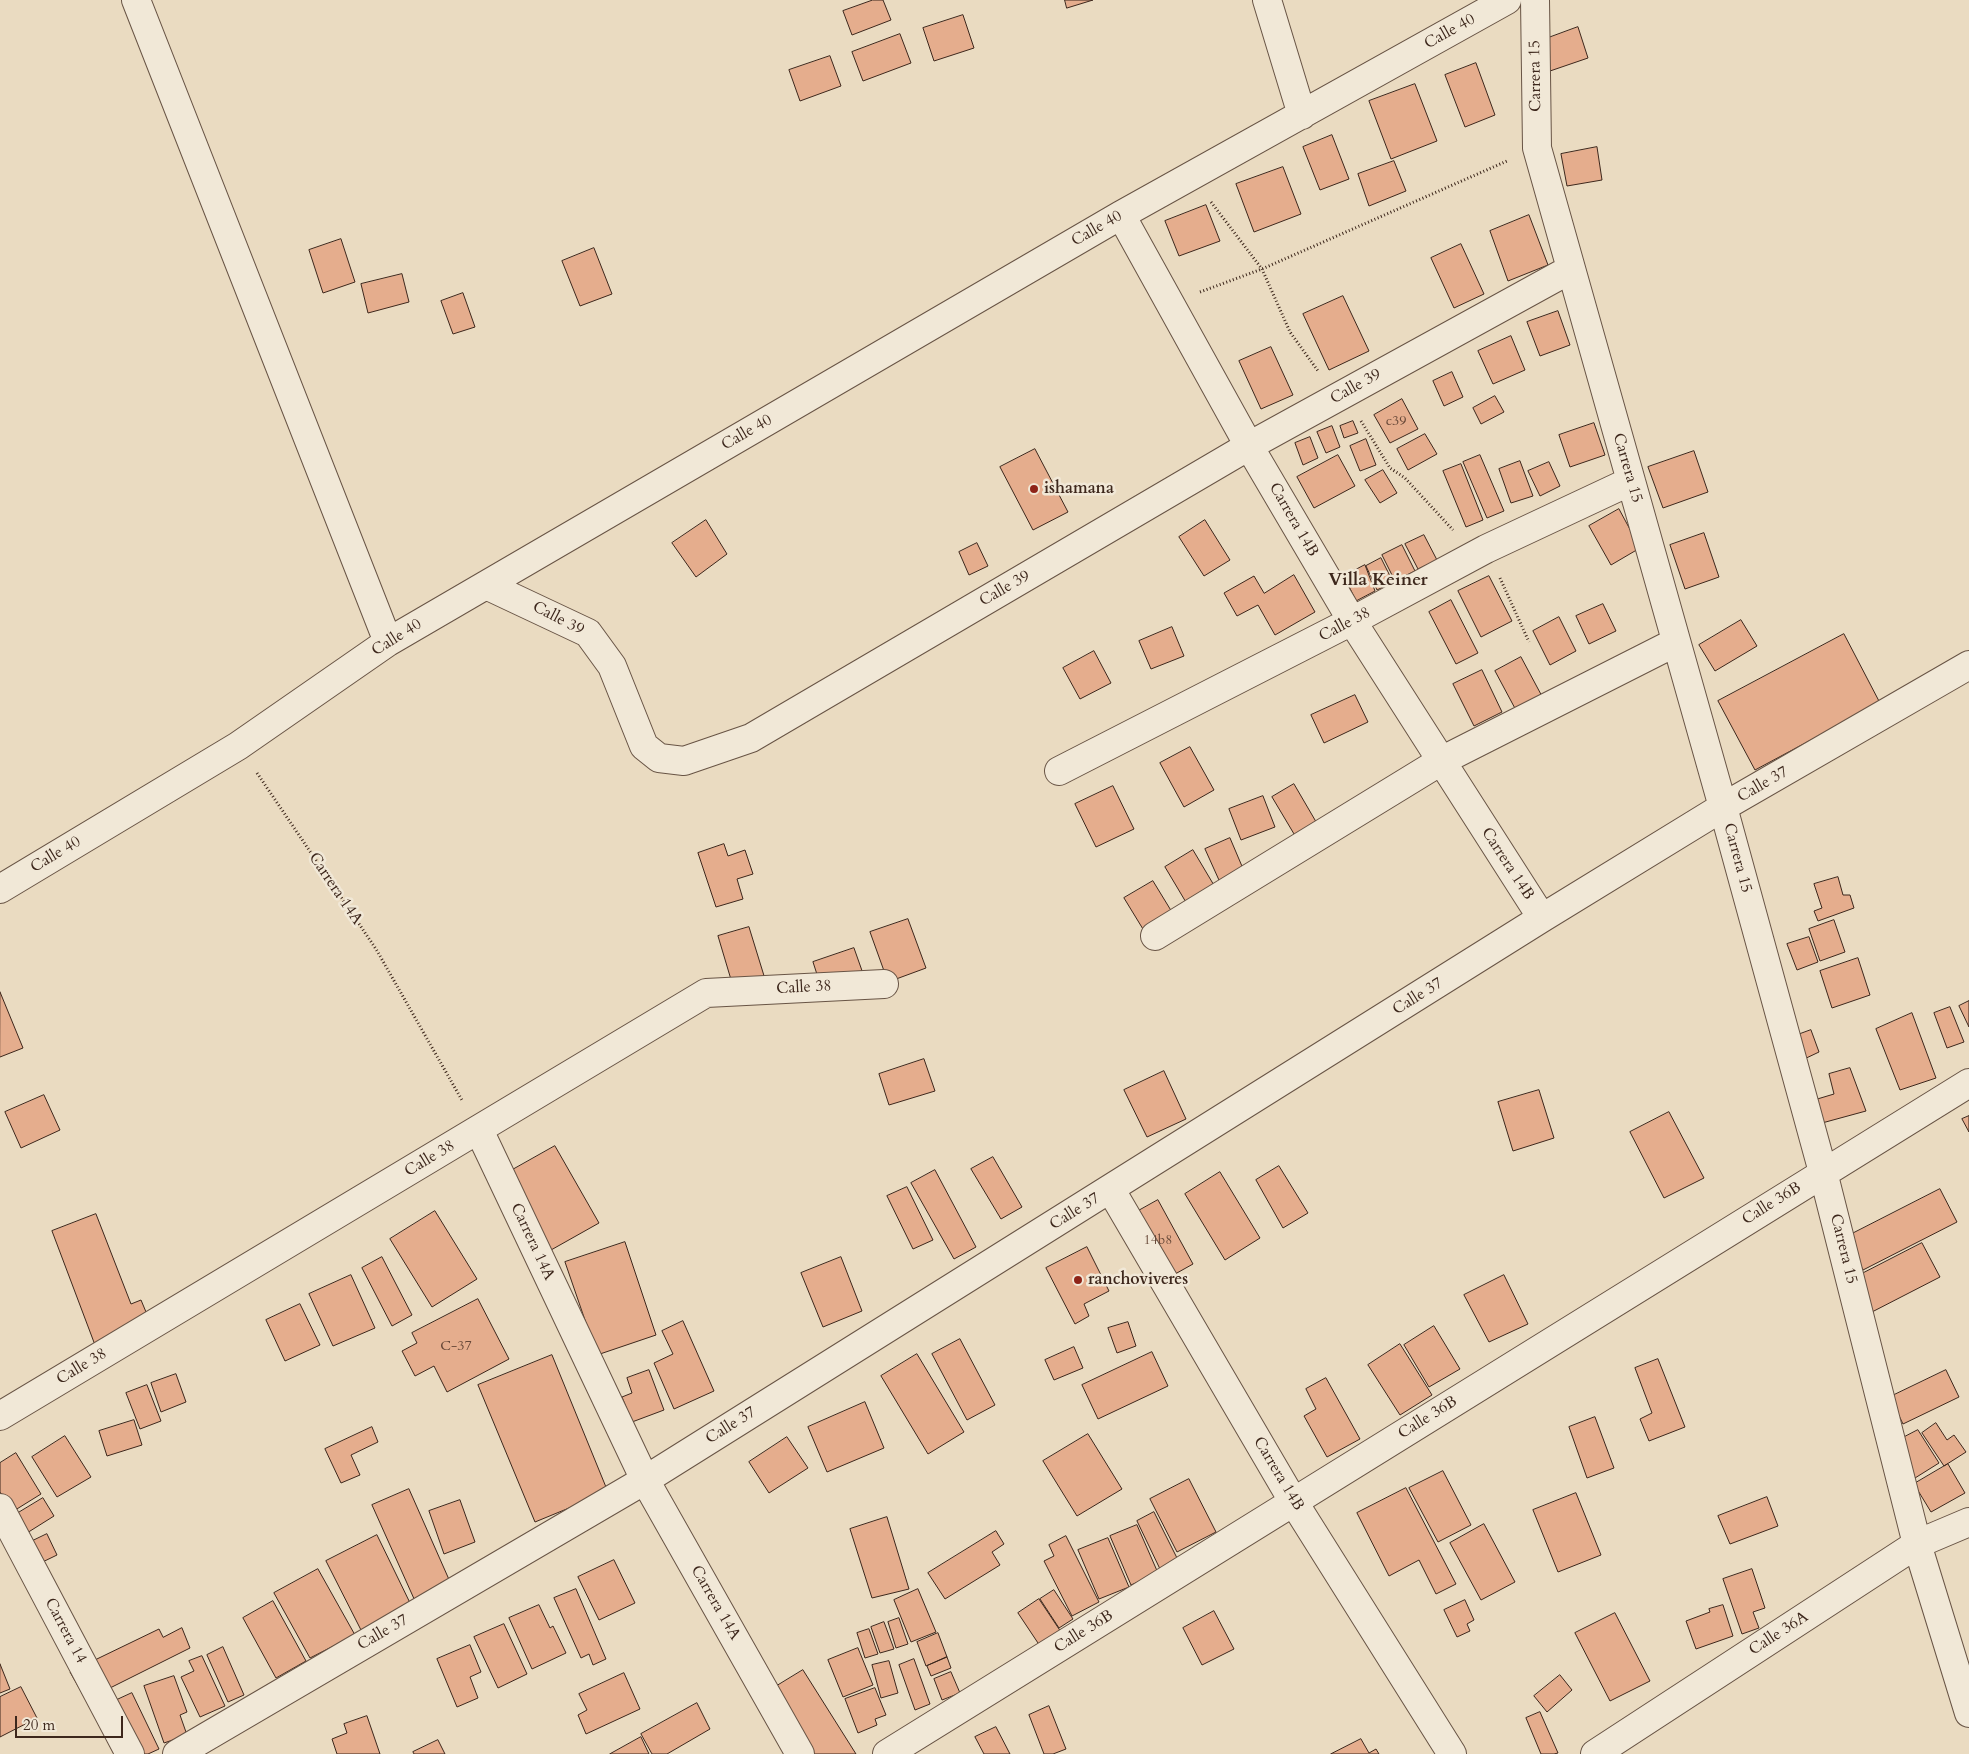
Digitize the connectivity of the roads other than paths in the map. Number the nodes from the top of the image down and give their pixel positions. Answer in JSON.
{"nodes":[{"id":1,"x":136,"y":0,"type":"edge"},
{"id":2,"x":1267,"y":0,"type":"edge"},
{"id":3,"x":1507,"y":0,"type":"edge"},
{"id":4,"x":1535,"y":0,"type":"edge"},
{"id":5,"x":1302,"y":115,"type":"junction"},
{"id":6,"x":1120,"y":215,"type":"junction"},
{"id":7,"x":1571,"y":269,"type":"junction"},
{"id":8,"x":1249,"y":446,"type":"junction"},
{"id":9,"x":1631,"y":481,"type":"junction"},
{"id":10,"x":486,"y":585,"type":"junction"},
{"id":11,"x":1352,"y":621,"type":"junction"},
{"id":12,"x":388,"y":642,"type":"junction"},
{"id":13,"x":1676,"y":642,"type":"junction"},
{"id":14,"x":1969,"y":665,"type":"edge"},
{"id":15,"x":1441,"y":761,"type":"junction"},
{"id":16,"x":1059,"y":771,"type":"dead end"},
{"id":17,"x":1724,"y":807,"type":"junction"},
{"id":18,"x":0,"y":889,"type":"edge"},
{"id":19,"x":1542,"y":918,"type":"junction"},
{"id":20,"x":1155,"y":936,"type":"dead end"},
{"id":21,"x":884,"y":984,"type":"dead end"},
{"id":22,"x":1969,"y":1083,"type":"edge"},
{"id":23,"x":479,"y":1130,"type":"junction"},
{"id":24,"x":1823,"y":1172,"type":"junction"},
{"id":25,"x":1111,"y":1190,"type":"junction"},
{"id":26,"x":0,"y":1416,"type":"edge"},
{"id":27,"x":644,"y":1480,"type":"junction"},
{"id":28,"x":1293,"y":1501,"type":"junction"},
{"id":29,"x":0,"y":1508,"type":"edge"},
{"id":30,"x":1969,"y":1522,"type":"edge"},
{"id":31,"x":1917,"y":1544,"type":"junction"},
{"id":32,"x":1969,"y":1713,"type":"edge"},
{"id":33,"x":130,"y":1754,"type":"edge"},
{"id":34,"x":178,"y":1754,"type":"edge"},
{"id":35,"x":800,"y":1754,"type":"edge"},
{"id":36,"x":888,"y":1754,"type":"edge"},
{"id":37,"x":1452,"y":1754,"type":"edge"},
{"id":38,"x":1594,"y":1754,"type":"edge"}],
"edges":[{"from":1,"to":12,"type":"street"},
{"from":2,"to":5,"type":"street"},
{"from":3,"to":5,"type":"street","name":"Calle 40"},
{"from":4,"to":7,"type":"street","name":"Carrera 15"},
{"from":5,"to":6,"type":"street","name":"Calle 40"},
{"from":6,"to":8,"type":"street","name":"Carrera 14B"},
{"from":6,"to":10,"type":"street","name":"Calle 40"},
{"from":7,"to":8,"type":"street","name":"Calle 39"},
{"from":7,"to":9,"type":"street","name":"Carrera 15"},
{"from":8,"to":10,"type":"street","name":"Calle 39"},
{"from":8,"to":11,"type":"street","name":"Carrera 14B"},
{"from":9,"to":11,"type":"street","name":"Calle 38"},
{"from":9,"to":13,"type":"street","name":"Carrera 15"},
{"from":10,"to":12,"type":"street","name":"Calle 40"},
{"from":11,"to":15,"type":"street","name":"Carrera 14B"},
{"from":11,"to":16,"type":"street","name":"Calle 38"},
{"from":12,"to":18,"type":"street","name":"Calle 40"},
{"from":13,"to":15,"type":"street"},
{"from":13,"to":17,"type":"street","name":"Carrera 15"},
{"from":14,"to":17,"type":"street","name":"Calle 37"},
{"from":15,"to":19,"type":"street","name":"Carrera 14B"},
{"from":15,"to":20,"type":"street"},
{"from":17,"to":19,"type":"street","name":"Calle 37"},
{"from":17,"to":24,"type":"street","name":"Carrera 15"},
{"from":19,"to":25,"type":"street","name":"Calle 37"},
{"from":21,"to":23,"type":"street","name":"Calle 38"},
{"from":22,"to":24,"type":"street","name":"Calle 36B"},
{"from":23,"to":26,"type":"street","name":"Calle 38"},
{"from":23,"to":27,"type":"street","name":"Carrera 14A"},
{"from":24,"to":28,"type":"street","name":"Calle 36B"},
{"from":24,"to":31,"type":"street","name":"Carrera 15"},
{"from":25,"to":27,"type":"street","name":"Calle 37"},
{"from":25,"to":28,"type":"street","name":"Carrera 14B"},
{"from":27,"to":34,"type":"street","name":"Calle 37"},
{"from":27,"to":35,"type":"street","name":"Carrera 14A"},
{"from":28,"to":36,"type":"street","name":"Calle 36B"},
{"from":28,"to":37,"type":"street","name":"Carrera 14B"},
{"from":29,"to":33,"type":"street","name":"Carrera 14"},
{"from":30,"to":31,"type":"street","name":"Calle 36A"},
{"from":31,"to":32,"type":"street","name":"Carrera 15"},
{"from":31,"to":38,"type":"street","name":"Calle 36A"}]}
